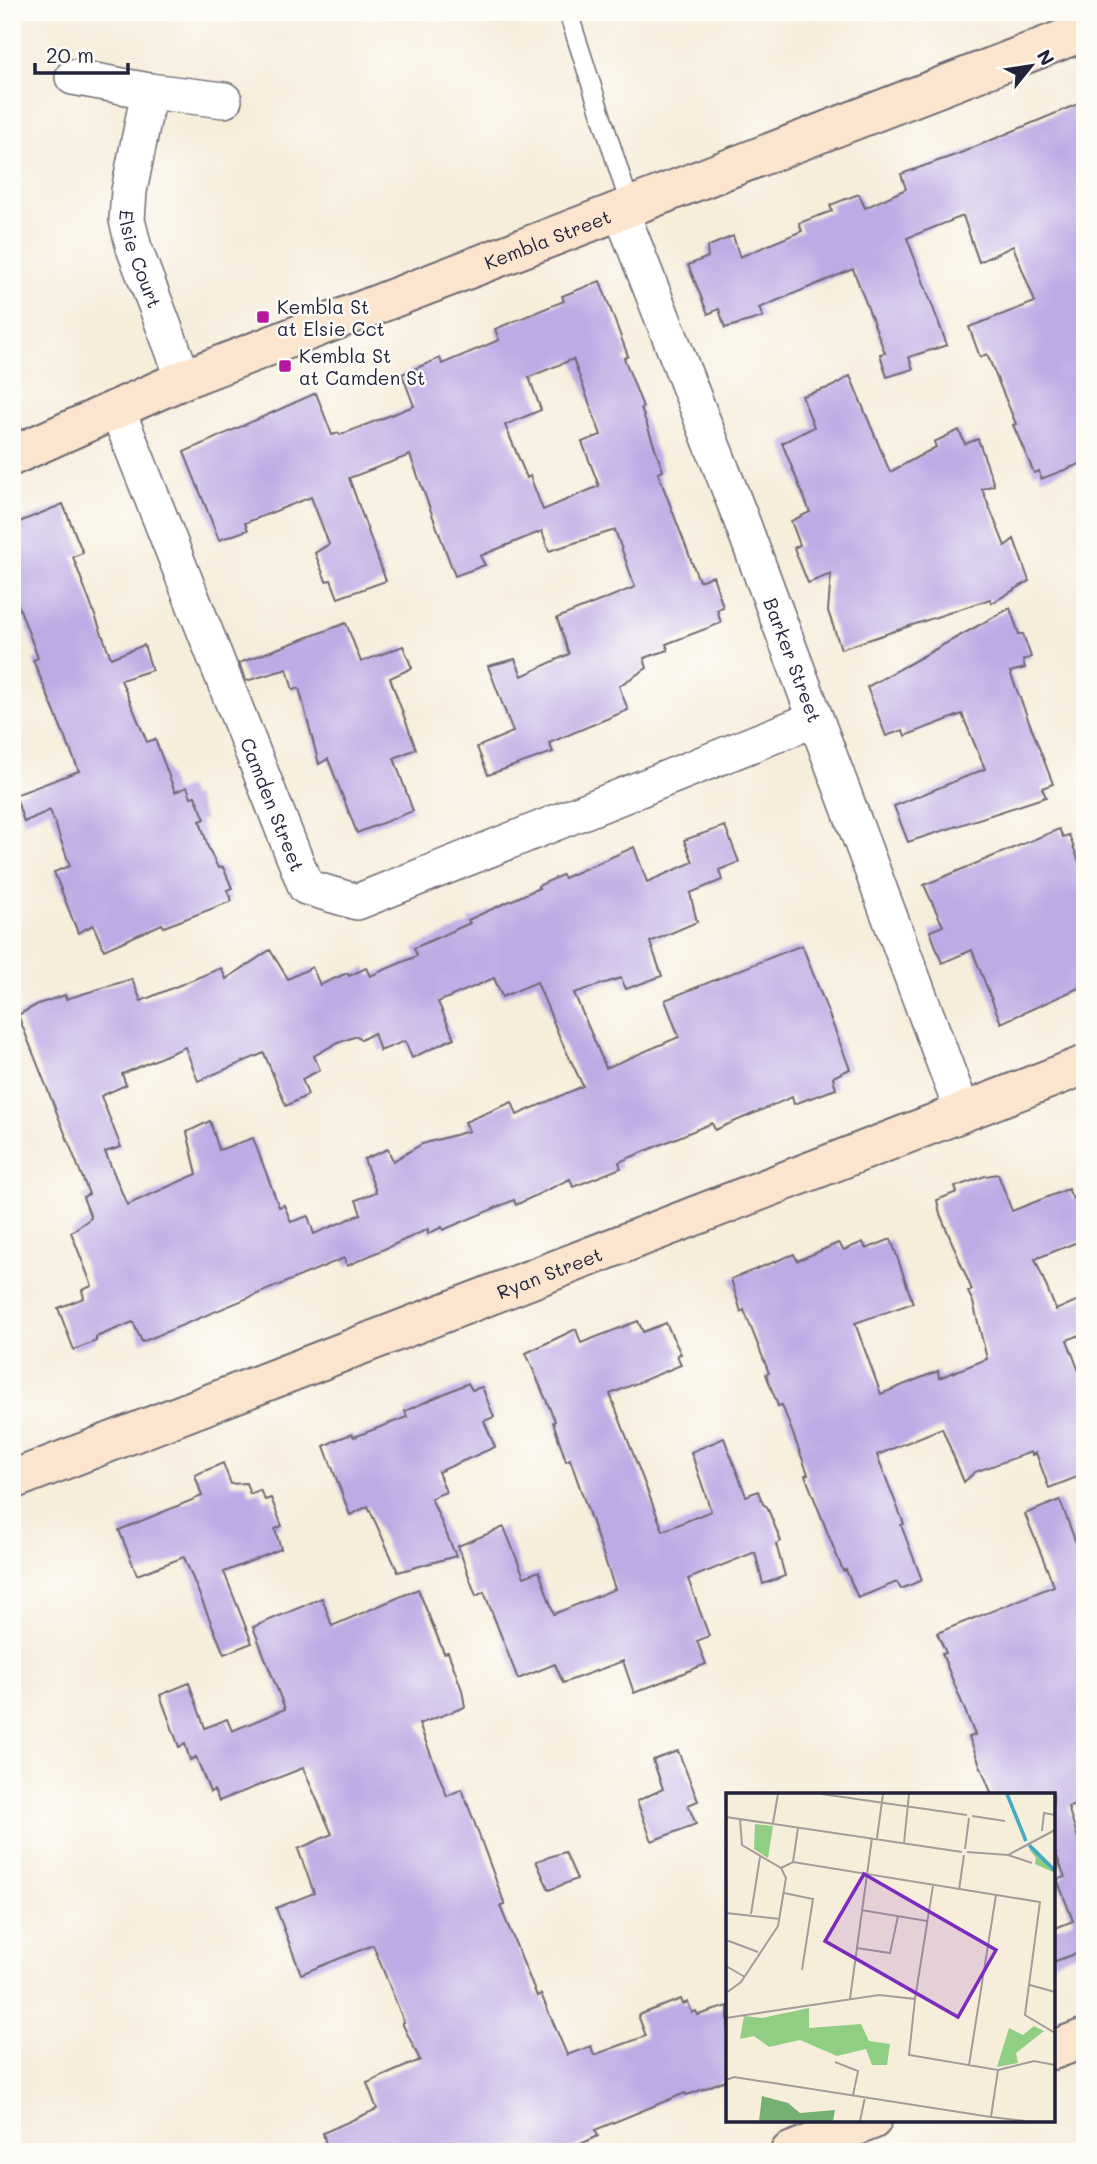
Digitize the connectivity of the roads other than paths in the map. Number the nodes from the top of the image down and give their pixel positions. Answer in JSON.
{"nodes":[{"id":1,"x":568,"y":12,"type":"edge"},
{"id":2,"x":1085,"y":31,"type":"edge"},
{"id":3,"x":73,"y":77,"type":"dead end"},
{"id":4,"x":149,"y":91,"type":"junction"},
{"id":5,"x":223,"y":100,"type":"dead end"},
{"id":6,"x":625,"y":207,"type":"junction"},
{"id":7,"x":184,"y":379,"type":"junction"},
{"id":8,"x":117,"y":409,"type":"junction"},
{"id":9,"x":12,"y":456,"type":"edge"},
{"id":10,"x":815,"y":719,"type":"junction"},
{"id":11,"x":1085,"y":1065,"type":"edge"},
{"id":12,"x":963,"y":1113,"type":"junction"},
{"id":13,"x":12,"y":1480,"type":"edge"},
{"id":14,"x":1085,"y":2038,"type":"edge"},
{"id":15,"x":1055,"y":2049,"type":"edge"},
{"id":16,"x":867,"y":2122,"type":"edge"},
{"id":17,"x":790,"y":2152,"type":"edge"}],
"edges":[{"from":1,"to":6,"type":"lane"},
{"from":2,"to":6,"type":"street","name":"Kembla Street"},
{"from":3,"to":4,"type":"street"},
{"from":4,"to":5,"type":"street"},
{"from":4,"to":7,"type":"street","name":"Elsie Court"},
{"from":6,"to":7,"type":"street","name":"Kembla Street"},
{"from":6,"to":10,"type":"street","name":"Barker Street"},
{"from":7,"to":8,"type":"street","name":"Kembla Street"},
{"from":8,"to":9,"type":"street","name":"Kembla Street"},
{"from":8,"to":10,"type":"street","name":"Camden Street"},
{"from":10,"to":12,"type":"street","name":"Barker Street"},
{"from":11,"to":12,"type":"street","name":"Ryan Street"},
{"from":12,"to":13,"type":"street","name":"Ryan Street"},
{"from":14,"to":15,"type":"street"},
{"from":16,"to":17,"type":"street"}]}
